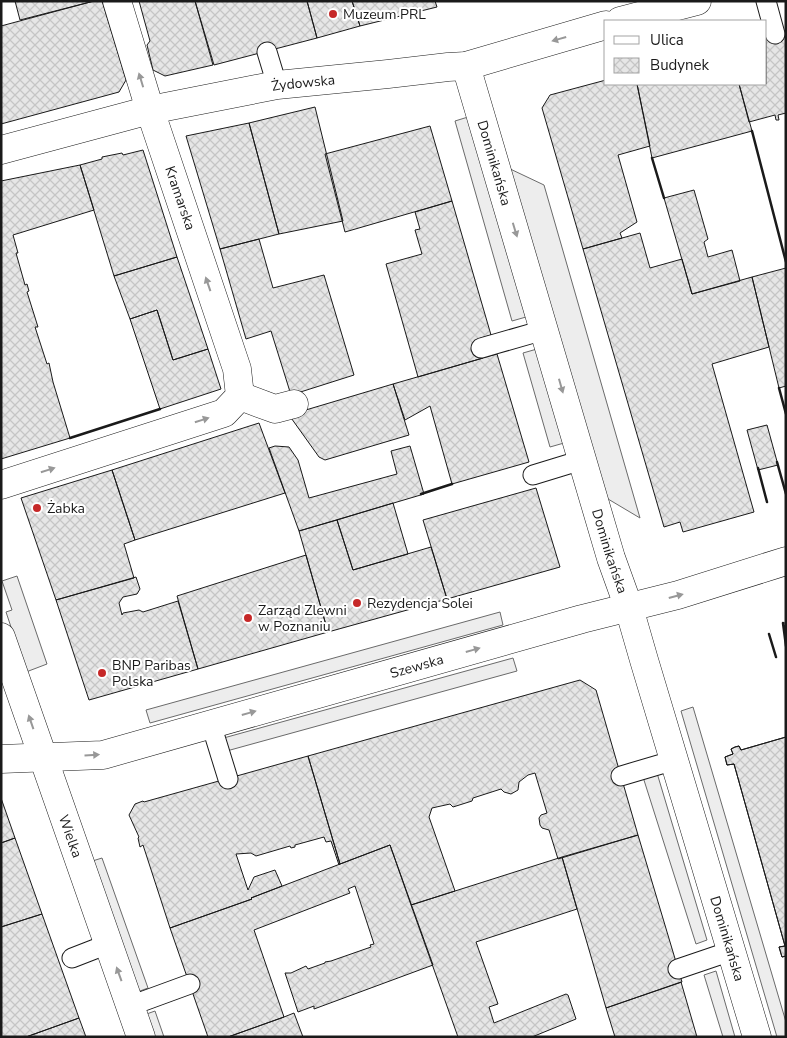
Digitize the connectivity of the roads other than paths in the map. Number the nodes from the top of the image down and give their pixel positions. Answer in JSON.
{"nodes":[{"id":1,"x":117,"y":1,"type":"edge"},
{"id":2,"x":697,"y":1,"type":"edge"},
{"id":3,"x":766,"y":1,"type":"edge"},
{"id":4,"x":659,"y":11,"type":"edge"},
{"id":5,"x":624,"y":20,"type":"edge"},
{"id":6,"x":604,"y":27,"type":"edge"},
{"id":7,"x":775,"y":34,"type":"dead end"},
{"id":8,"x":268,"y":52,"type":"dead end"},
{"id":9,"x":466,"y":66,"type":"junction"},
{"id":10,"x":276,"y":84,"type":"junction"},
{"id":11,"x":150,"y":110,"type":"junction"},
{"id":12,"x":1,"y":150,"type":"edge"},
{"id":13,"x":544,"y":330,"type":"junction"},
{"id":14,"x":481,"y":348,"type":"dead end"},
{"id":15,"x":240,"y":396,"type":"junction"},
{"id":16,"x":283,"y":410,"type":"dead end"},
{"id":17,"x":582,"y":460,"type":"junction"},
{"id":18,"x":532,"y":475,"type":"dead end"},
{"id":19,"x":1,"y":485,"type":"edge"},
{"id":20,"x":786,"y":561,"type":"edge"},
{"id":21,"x":629,"y":608,"type":"junction"},
{"id":22,"x":1,"y":637,"type":"edge"},
{"id":23,"x":211,"y":724,"type":"junction"},
{"id":24,"x":44,"y":758,"type":"junction"},
{"id":25,"x":1,"y":759,"type":"edge"},
{"id":26,"x":675,"y":760,"type":"junction"},
{"id":27,"x":621,"y":776,"type":"dead end"},
{"id":28,"x":228,"y":779,"type":"dead end"},
{"id":29,"x":108,"y":944,"type":"junction"},
{"id":30,"x":731,"y":951,"type":"junction"},
{"id":31,"x":72,"y":958,"type":"dead end"},
{"id":32,"x":678,"y":969,"type":"dead end"},
{"id":33,"x":190,"y":984,"type":"dead end"},
{"id":34,"x":130,"y":1006,"type":"junction"},
{"id":35,"x":141,"y":1037,"type":"edge"},
{"id":36,"x":756,"y":1037,"type":"edge"}],
"edges":[{"from":11,"to":1,"type":"street","name":"Kramarska","one_way":true},
{"from":2,"to":4,"type":"street"},
{"from":3,"to":7,"type":"lane"},
{"from":4,"to":5,"type":"street"},
{"from":6,"to":9,"type":"street","name":"Żydowska","one_way":true},
{"from":8,"to":10,"type":"lane"},
{"from":9,"to":10,"type":"street","name":"Żydowska"},
{"from":9,"to":13,"type":"street","name":"Dominikańska","one_way":true},
{"from":10,"to":11,"type":"street","name":"Żydowska"},
{"from":11,"to":12,"type":"street","name":"Żydowska"},
{"from":15,"to":11,"type":"street","name":"Kramarska","one_way":true},
{"from":13,"to":14,"type":"lane"},
{"from":13,"to":17,"type":"street","name":"Dominikańska","one_way":true},
{"from":15,"to":16,"type":"street"},
{"from":19,"to":15,"type":"street","one_way":true},
{"from":17,"to":18,"type":"lane"},
{"from":17,"to":21,"type":"street","name":"Dominikańska"},
{"from":21,"to":20,"type":"street","name":"Szewska","one_way":true},
{"from":23,"to":21,"type":"street","name":"Szewska","one_way":true},
{"from":21,"to":26,"type":"street","name":"Dominikańska"},
{"from":24,"to":22,"type":"street","name":"Wielka","one_way":true},
{"from":24,"to":23,"type":"street","name":"Szewska","one_way":true},
{"from":23,"to":28,"type":"lane"},
{"from":24,"to":25,"type":"street","name":"Szewska"},
{"from":24,"to":29,"type":"street","name":"Wielka"},
{"from":26,"to":27,"type":"lane"},
{"from":26,"to":30,"type":"street","name":"Dominikańska"},
{"from":29,"to":31,"type":"lane"},
{"from":34,"to":29,"type":"street","name":"Wielka","one_way":true},
{"from":30,"to":32,"type":"lane"},
{"from":30,"to":36,"type":"street","name":"Dominikańska"},
{"from":33,"to":34,"type":"lane"},
{"from":34,"to":35,"type":"street","name":"Wielka"}]}
